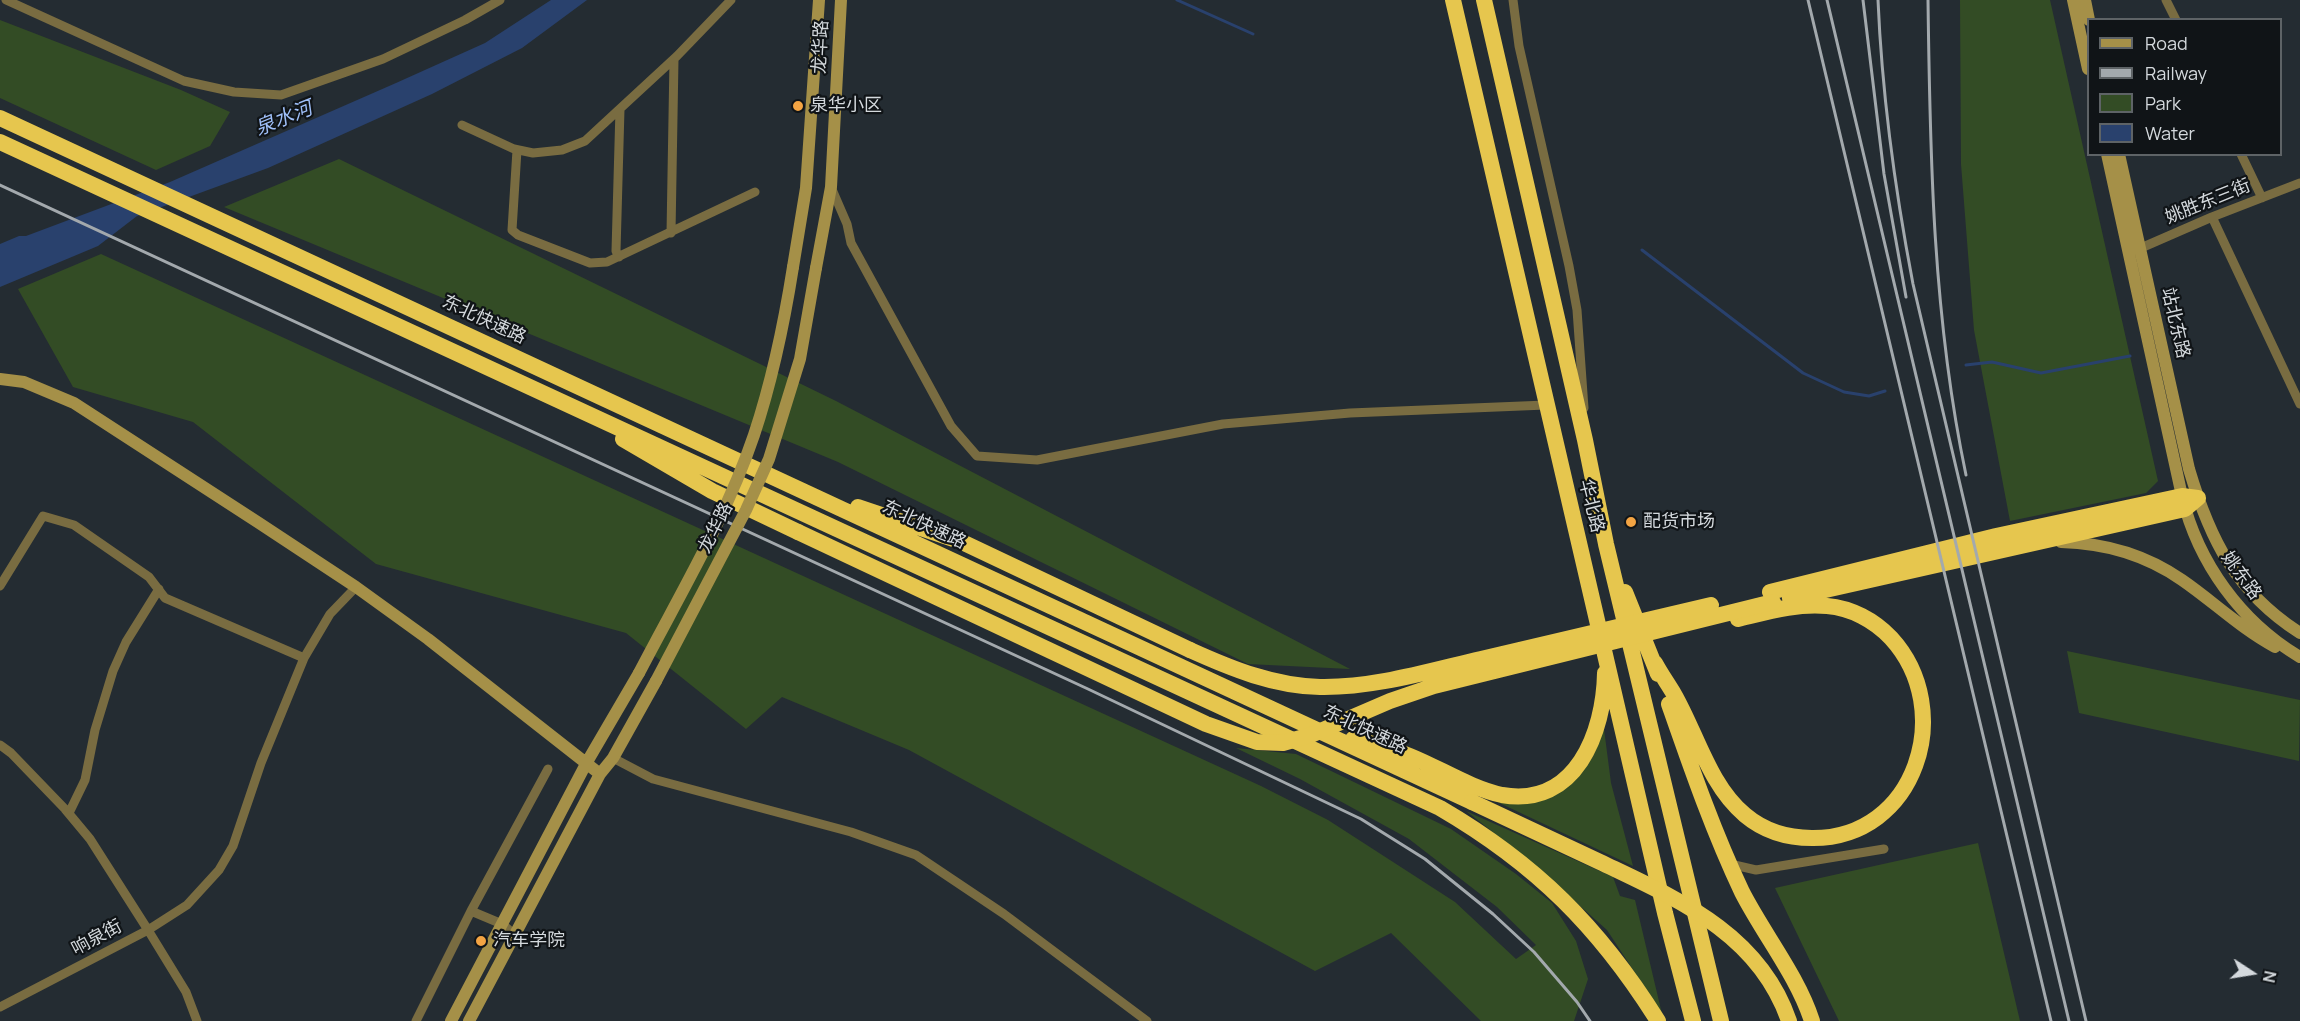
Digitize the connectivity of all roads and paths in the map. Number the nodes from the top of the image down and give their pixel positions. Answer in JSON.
{"nodes":[{"id":1,"x":6,"y":0,"type":"edge"},
{"id":2,"x":500,"y":0,"type":"edge"},
{"id":3,"x":731,"y":0,"type":"edge"},
{"id":4,"x":819,"y":0,"type":"edge"},
{"id":5,"x":842,"y":0,"type":"edge"},
{"id":6,"x":1453,"y":0,"type":"edge"},
{"id":7,"x":1484,"y":0,"type":"edge"},
{"id":8,"x":1513,"y":0,"type":"edge"},
{"id":9,"x":2073,"y":0,"type":"edge"},
{"id":10,"x":2085,"y":0,"type":"edge"},
{"id":11,"x":2166,"y":0,"type":"edge"},
{"id":12,"x":2089,"y":18,"type":"edge"},
{"id":13,"x":2175,"y":18,"type":"edge"},
{"id":14,"x":674,"y":59,"type":"junction"},
{"id":15,"x":2087,"y":64,"type":"edge"},
{"id":16,"x":620,"y":109,"type":"junction"},
{"id":17,"x":0,"y":118,"type":"edge"},
{"id":18,"x":462,"y":125,"type":"dead end"},
{"id":19,"x":0,"y":142,"type":"edge"},
{"id":20,"x":517,"y":150,"type":"junction"},
{"id":21,"x":2109,"y":156,"type":"edge"},
{"id":22,"x":2119,"y":156,"type":"edge"},
{"id":23,"x":2242,"y":156,"type":"edge"},
{"id":24,"x":2300,"y":183,"type":"edge"},
{"id":25,"x":831,"y":187,"type":"junction"},
{"id":26,"x":755,"y":192,"type":"dead end"},
{"id":27,"x":2262,"y":198,"type":"junction"},
{"id":28,"x":2212,"y":217,"type":"junction"},
{"id":29,"x":671,"y":233,"type":"junction"},
{"id":30,"x":2135,"y":250,"type":"junction"},
{"id":31,"x":619,"y":257,"type":"junction"},
{"id":32,"x":0,"y":379,"type":"edge"},
{"id":33,"x":2300,"y":404,"type":"edge"},
{"id":34,"x":1546,"y":405,"type":"junction"},
{"id":35,"x":575,"y":407,"type":"junction"},
{"id":36,"x":1585,"y":440,"type":"junction"},
{"id":37,"x":803,"y":490,"type":"junction"},
{"id":38,"x":2188,"y":501,"type":"junction"},
{"id":39,"x":1605,"y":544,"type":"junction"},
{"id":40,"x":2033,"y":544,"type":"junction"},
{"id":41,"x":0,"y":586,"type":"edge"},
{"id":42,"x":356,"y":587,"type":"junction"},
{"id":43,"x":159,"y":590,"type":"junction"},
{"id":44,"x":1773,"y":601,"type":"junction"},
{"id":45,"x":2300,"y":633,"type":"edge"},
{"id":46,"x":1604,"y":648,"type":"junction"},
{"id":47,"x":2300,"y":657,"type":"edge"},
{"id":48,"x":304,"y":658,"type":"junction"},
{"id":49,"x":1655,"y":663,"type":"junction"},
{"id":50,"x":1322,"y":732,"type":"junction"},
{"id":51,"x":0,"y":745,"type":"edge"},
{"id":52,"x":613,"y":758,"type":"junction"},
{"id":53,"x":587,"y":762,"type":"junction"},
{"id":54,"x":548,"y":769,"type":"dead end"},
{"id":55,"x":600,"y":774,"type":"junction"},
{"id":56,"x":69,"y":813,"type":"junction"},
{"id":57,"x":1884,"y":849,"type":"dead end"},
{"id":58,"x":1730,"y":864,"type":"junction"},
{"id":59,"x":471,"y":911,"type":"junction"},
{"id":60,"x":501,"y":924,"type":"junction"},
{"id":61,"x":148,"y":930,"type":"junction"},
{"id":62,"x":515,"y":935,"type":"junction"},
{"id":63,"x":0,"y":1007,"type":"edge"},
{"id":64,"x":197,"y":1021,"type":"edge"},
{"id":65,"x":416,"y":1021,"type":"edge"},
{"id":66,"x":451,"y":1021,"type":"edge"},
{"id":67,"x":469,"y":1021,"type":"edge"},
{"id":68,"x":1147,"y":1021,"type":"edge"},
{"id":69,"x":1658,"y":1021,"type":"edge"},
{"id":70,"x":1693,"y":1021,"type":"edge"},
{"id":71,"x":1721,"y":1021,"type":"edge"},
{"id":72,"x":1790,"y":1021,"type":"edge"},
{"id":73,"x":1812,"y":1021,"type":"edge"}],
"edges":[{"from":1,"to":2,"type":"street"},
{"from":3,"to":14,"type":"street"},
{"from":4,"to":53,"type":"street","name":"龙华路","bridge":true},
{"from":5,"to":25,"type":"street","name":"龙华路"},
{"from":6,"to":34,"type":"highway","name":"华北路"},
{"from":7,"to":36,"type":"highway","name":"华北路"},
{"from":8,"to":36,"type":"street"},
{"from":9,"to":15,"type":"street"},
{"from":10,"to":12,"type":"street"},
{"from":11,"to":13,"type":"street"},
{"from":14,"to":16,"type":"street"},
{"from":14,"to":29,"type":"street"},
{"from":16,"to":20,"type":"street"},
{"from":16,"to":31,"type":"street"},
{"from":17,"to":37,"type":"highway","name":"东北快速路"},
{"from":18,"to":20,"type":"street"},
{"from":19,"to":35,"type":"highway"},
{"from":20,"to":31,"type":"street"},
{"from":21,"to":30,"type":"street","name":"站北东路"},
{"from":22,"to":30,"type":"street","name":"站北东路"},
{"from":23,"to":27,"type":"street"},
{"from":24,"to":27,"type":"street","name":"姚胜东三街"},
{"from":25,"to":34,"type":"street"},
{"from":25,"to":52,"type":"street","name":"龙华路","bridge":true},
{"from":26,"to":29,"type":"street"},
{"from":27,"to":28,"type":"street","name":"姚胜东三街"},
{"from":28,"to":30,"type":"street","name":"姚胜东三街"},
{"from":28,"to":33,"type":"street"},
{"from":29,"to":31,"type":"street"},
{"from":30,"to":38,"type":"street","name":"站北东路"},
{"from":32,"to":42,"type":"street"},
{"from":34,"to":46,"type":"highway","name":"华北路"},
{"from":35,"to":44,"type":"highway","bridge":true},
{"from":35,"to":69,"type":"highway"},
{"from":36,"to":39,"type":"highway","name":"华北路"},
{"from":37,"to":44,"type":"highway","bridge":true},
{"from":37,"to":50,"type":"highway","name":"东北快速路"},
{"from":38,"to":40,"type":"highway"},
{"from":38,"to":44,"type":"highway"},
{"from":38,"to":45,"type":"street","name":"姚东路"},
{"from":38,"to":47,"type":"street","name":"姚东路"},
{"from":39,"to":49,"type":"highway"},
{"from":39,"to":71,"type":"highway","name":"华北路"},
{"from":40,"to":44,"type":"highway"},
{"from":40,"to":47,"type":"street"},
{"from":41,"to":43,"type":"street"},
{"from":42,"to":48,"type":"street"},
{"from":42,"to":53,"type":"street"},
{"from":43,"to":48,"type":"street"},
{"from":43,"to":56,"type":"street"},
{"from":44,"to":49,"type":"highway"},
{"from":46,"to":50,"type":"highway"},
{"from":46,"to":70,"type":"highway","name":"华北路"},
{"from":48,"to":61,"type":"street"},
{"from":49,"to":58,"type":"highway"},
{"from":50,"to":72,"type":"highway","name":"东北快速路","bridge":true},
{"from":51,"to":56,"type":"street"},
{"from":52,"to":55,"type":"street","name":"龙华路"},
{"from":52,"to":68,"type":"street"},
{"from":53,"to":55,"type":"street"},
{"from":53,"to":60,"type":"street","name":"龙华路"},
{"from":54,"to":59,"type":"street"},
{"from":55,"to":62,"type":"street","name":"龙华路"},
{"from":56,"to":61,"type":"street"},
{"from":57,"to":58,"type":"street"},
{"from":58,"to":73,"type":"highway"},
{"from":59,"to":60,"type":"street"},
{"from":59,"to":65,"type":"street"},
{"from":60,"to":62,"type":"street"},
{"from":60,"to":66,"type":"street","name":"龙华路"},
{"from":61,"to":63,"type":"street","name":"响泉街"},
{"from":61,"to":64,"type":"street","name":"响泉街"},
{"from":62,"to":67,"type":"street","name":"龙华路"}]}
